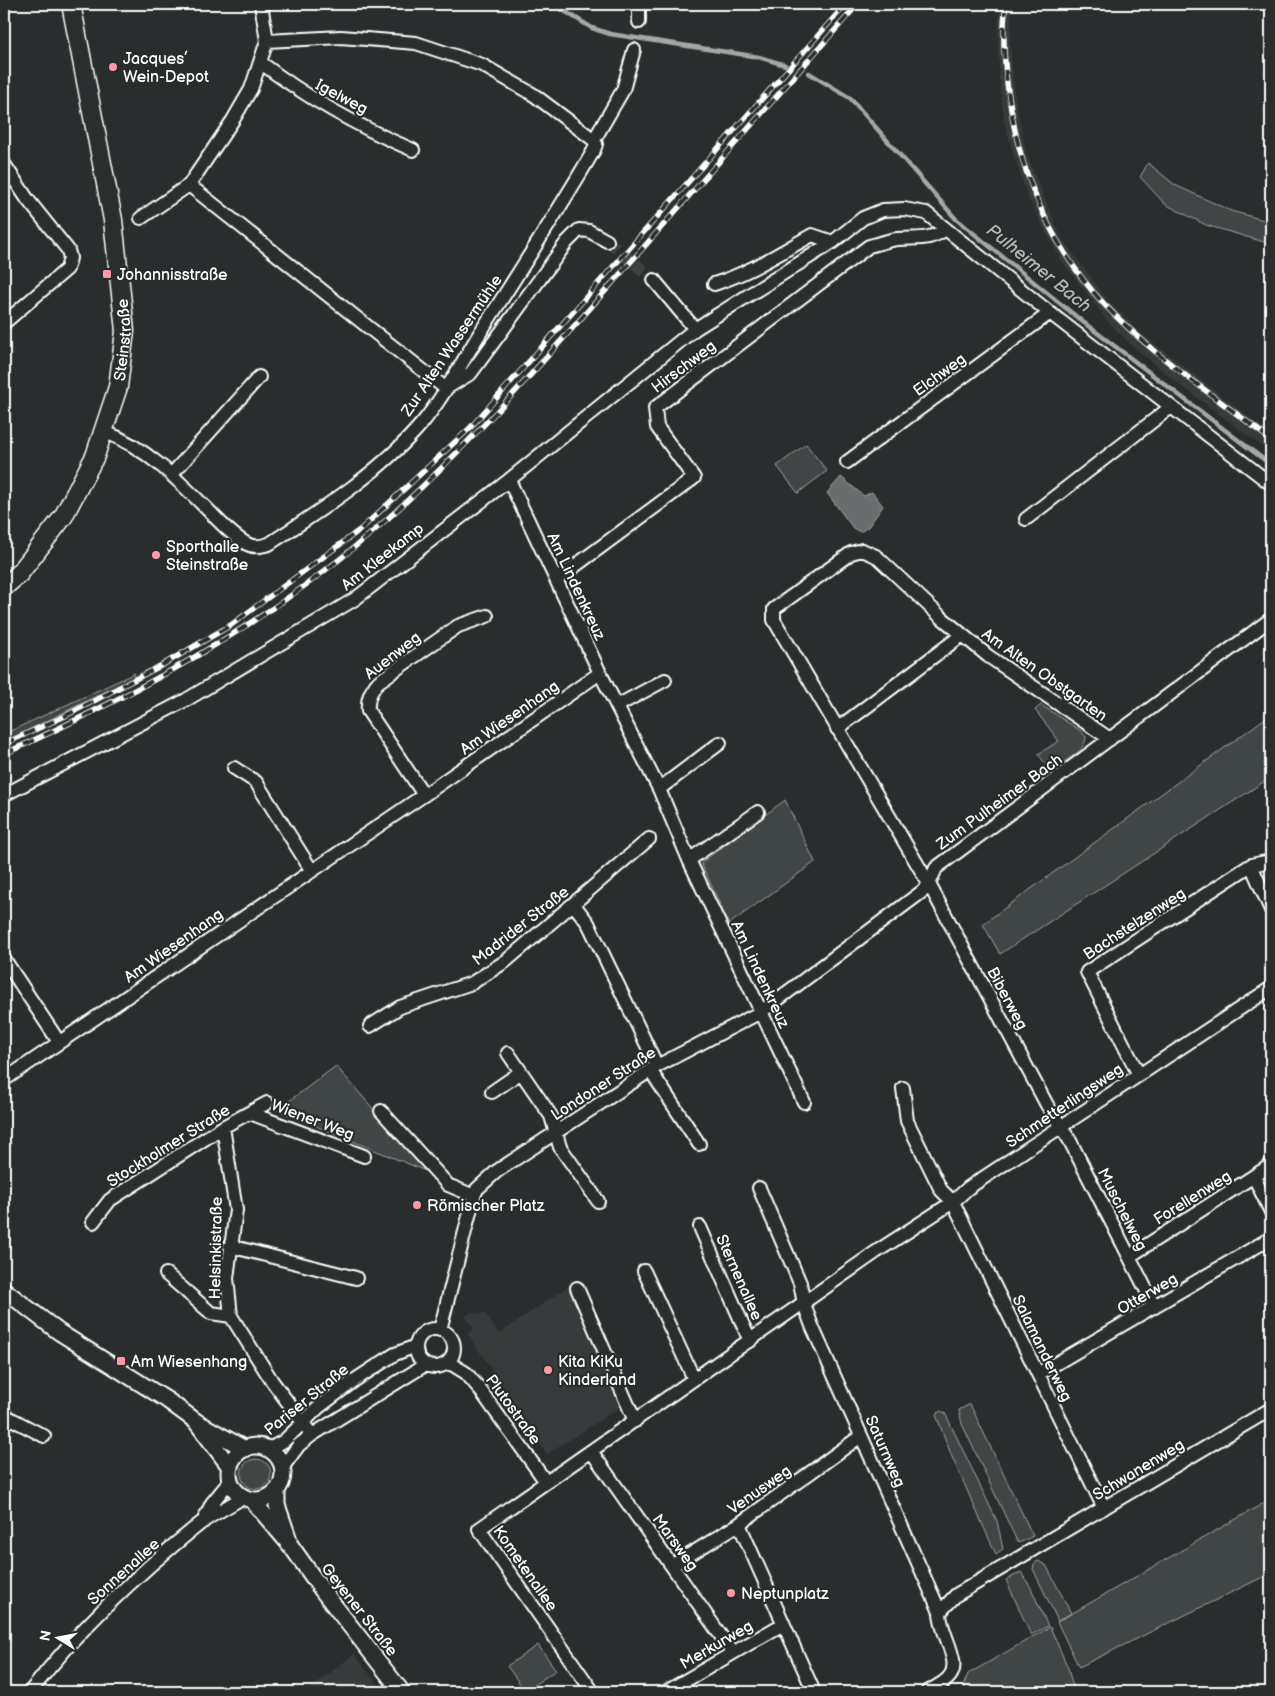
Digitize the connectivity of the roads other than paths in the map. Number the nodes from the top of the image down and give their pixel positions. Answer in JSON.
{"nodes":[{"id":1,"x":71,"y":4,"type":"edge"},
{"id":2,"x":262,"y":4,"type":"edge"},
{"id":3,"x":639,"y":4,"type":"edge"},
{"id":4,"x":639,"y":22,"type":"dead end"},
{"id":5,"x":267,"y":41,"type":"junction"},
{"id":6,"x":634,"y":50,"type":"dead end"},
{"id":7,"x":260,"y":62,"type":"junction"},
{"id":8,"x":594,"y":140,"type":"junction"},
{"id":9,"x":414,"y":150,"type":"dead end"},
{"id":10,"x":4,"y":164,"type":"edge"},
{"id":11,"x":189,"y":185,"type":"junction"},
{"id":12,"x":141,"y":218,"type":"dead end"},
{"id":13,"x":946,"y":229,"type":"junction"},
{"id":14,"x":607,"y":242,"type":"tunnel mouth"},
{"id":15,"x":833,"y":242,"type":"junction"},
{"id":16,"x":654,"y":280,"type":"tunnel mouth"},
{"id":17,"x":714,"y":284,"type":"dead end"},
{"id":18,"x":1050,"y":313,"type":"junction"},
{"id":19,"x":4,"y":323,"type":"edge"},
{"id":20,"x":695,"y":329,"type":"junction"},
{"id":21,"x":259,"y":377,"type":"dead end"},
{"id":22,"x":445,"y":388,"type":"junction"},
{"id":23,"x":1171,"y":407,"type":"junction"},
{"id":24,"x":105,"y":432,"type":"junction"},
{"id":25,"x":847,"y":462,"type":"dead end"},
{"id":26,"x":172,"y":474,"type":"junction"},
{"id":27,"x":509,"y":480,"type":"junction"},
{"id":28,"x":1271,"y":484,"type":"edge"},
{"id":29,"x":1026,"y":518,"type":"dead end"},
{"id":30,"x":556,"y":580,"type":"junction"},
{"id":31,"x":4,"y":587,"type":"edge"},
{"id":32,"x":487,"y":616,"type":"dead end"},
{"id":33,"x":1271,"y":619,"type":"edge"},
{"id":34,"x":962,"y":635,"type":"junction"},
{"id":35,"x":600,"y":673,"type":"junction"},
{"id":36,"x":665,"y":680,"type":"dead end"},
{"id":37,"x":617,"y":706,"type":"junction"},
{"id":38,"x":837,"y":729,"type":"junction"},
{"id":39,"x":1110,"y":739,"type":"junction"},
{"id":40,"x":720,"y":743,"type":"dead end"},
{"id":41,"x":234,"y":768,"type":"dead end"},
{"id":42,"x":658,"y":788,"type":"junction"},
{"id":43,"x":4,"y":795,"type":"edge"},
{"id":44,"x":424,"y":795,"type":"junction"},
{"id":45,"x":758,"y":812,"type":"dead end"},
{"id":46,"x":649,"y":839,"type":"dead end"},
{"id":47,"x":689,"y":860,"type":"junction"},
{"id":48,"x":1271,"y":861,"type":"edge"},
{"id":49,"x":1251,"y":866,"type":"junction"},
{"id":50,"x":312,"y":871,"type":"junction"},
{"id":51,"x":929,"y":884,"type":"junction"},
{"id":52,"x":574,"y":905,"type":"junction"},
{"id":53,"x":1271,"y":910,"type":"edge"},
{"id":54,"x":4,"y":959,"type":"edge"},
{"id":55,"x":1271,"y":988,"type":"edge"},
{"id":56,"x":761,"y":1012,"type":"junction"},
{"id":57,"x":370,"y":1026,"type":"dead end"},
{"id":58,"x":59,"y":1042,"type":"junction"},
{"id":59,"x":508,"y":1053,"type":"dead end"},
{"id":60,"x":653,"y":1068,"type":"junction"},
{"id":61,"x":521,"y":1072,"type":"junction"},
{"id":62,"x":1139,"y":1074,"type":"junction"},
{"id":63,"x":4,"y":1080,"type":"edge"},
{"id":64,"x":903,"y":1088,"type":"dead end"},
{"id":65,"x":492,"y":1092,"type":"dead end"},
{"id":66,"x":804,"y":1102,"type":"dead end"},
{"id":67,"x":267,"y":1103,"type":"dead end"},
{"id":68,"x":381,"y":1111,"type":"dead end"},
{"id":69,"x":250,"y":1113,"type":"junction"},
{"id":70,"x":1061,"y":1126,"type":"junction"},
{"id":71,"x":224,"y":1127,"type":"junction"},
{"id":72,"x":557,"y":1132,"type":"junction"},
{"id":73,"x":699,"y":1144,"type":"dead end"},
{"id":74,"x":364,"y":1156,"type":"dead end"},
{"id":75,"x":1271,"y":1166,"type":"edge"},
{"id":76,"x":1254,"y":1177,"type":"junction"},
{"id":77,"x":759,"y":1188,"type":"dead end"},
{"id":78,"x":474,"y":1196,"type":"junction"},
{"id":79,"x":598,"y":1201,"type":"dead end"},
{"id":80,"x":953,"y":1202,"type":"junction"},
{"id":81,"x":1271,"y":1212,"type":"edge"},
{"id":82,"x":93,"y":1222,"type":"dead end"},
{"id":83,"x":700,"y":1227,"type":"dead end"},
{"id":84,"x":1271,"y":1238,"type":"edge"},
{"id":85,"x":230,"y":1246,"type":"junction"},
{"id":86,"x":876,"y":1252,"type":"joint"},
{"id":87,"x":1130,"y":1256,"type":"junction"},
{"id":88,"x":644,"y":1271,"type":"dead end"},
{"id":89,"x":166,"y":1274,"type":"dead end"},
{"id":90,"x":356,"y":1278,"type":"dead end"},
{"id":91,"x":577,"y":1288,"type":"dead end"},
{"id":92,"x":4,"y":1290,"type":"edge"},
{"id":93,"x":804,"y":1304,"type":"junction"},
{"id":94,"x":1155,"y":1307,"type":"junction"},
{"id":95,"x":231,"y":1316,"type":"junction"},
{"id":96,"x":440,"y":1330,"type":"junction"},
{"id":97,"x":750,"y":1341,"type":"junction"},
{"id":98,"x":416,"y":1346,"type":"junction"},
{"id":99,"x":448,"y":1362,"type":"junction"},
{"id":100,"x":425,"y":1365,"type":"junction"},
{"id":101,"x":1038,"y":1374,"type":"junction"},
{"id":102,"x":694,"y":1380,"type":"junction"},
{"id":103,"x":1271,"y":1409,"type":"edge"},
{"id":104,"x":4,"y":1415,"type":"edge"},
{"id":105,"x":635,"y":1420,"type":"junction"},
{"id":106,"x":196,"y":1422,"type":"junction"},
{"id":107,"x":303,"y":1424,"type":"junction"},
{"id":108,"x":312,"y":1435,"type":"junction"},
{"id":109,"x":44,"y":1436,"type":"dead end"},
{"id":110,"x":861,"y":1436,"type":"junction"},
{"id":111,"x":245,"y":1449,"type":"junction"},
{"id":112,"x":269,"y":1449,"type":"junction"},
{"id":113,"x":591,"y":1451,"type":"junction"},
{"id":114,"x":282,"y":1468,"type":"junction"},
{"id":115,"x":230,"y":1474,"type":"junction"},
{"id":116,"x":546,"y":1482,"type":"junction"},
{"id":117,"x":277,"y":1490,"type":"junction"},
{"id":118,"x":248,"y":1499,"type":"junction"},
{"id":119,"x":1104,"y":1508,"type":"junction"},
{"id":120,"x":203,"y":1522,"type":"junction"},
{"id":121,"x":739,"y":1524,"type":"junction"},
{"id":122,"x":291,"y":1546,"type":"junction"},
{"id":123,"x":673,"y":1565,"type":"junction"},
{"id":124,"x":940,"y":1612,"type":"junction"},
{"id":125,"x":783,"y":1624,"type":"junction"},
{"id":126,"x":733,"y":1653,"type":"junction"},
{"id":127,"x":30,"y":1692,"type":"edge"},
{"id":128,"x":402,"y":1692,"type":"edge"},
{"id":129,"x":592,"y":1692,"type":"edge"},
{"id":130,"x":666,"y":1692,"type":"edge"},
{"id":131,"x":814,"y":1692,"type":"edge"},
{"id":132,"x":927,"y":1692,"type":"edge"}],
"edges":[{"from":1,"to":24,"type":"main road","name":"Steinstraße"},
{"from":2,"to":5,"type":"street"},
{"from":3,"to":4,"type":"street"},
{"from":5,"to":7,"type":"street"},
{"from":5,"to":8,"type":"street"},
{"from":6,"to":8,"type":"street","name":"Zur Alten Wassermühle"},
{"from":7,"to":9,"type":"street","name":"Igelweg"},
{"from":7,"to":11,"type":"street"},
{"from":8,"to":22,"type":"street","name":"Zur Alten Wassermühle"},
{"from":10,"to":19,"type":"street"},
{"from":11,"to":12,"type":"street"},
{"from":11,"to":22,"type":"street"},
{"from":13,"to":15,"type":"street"},
{"from":13,"to":18,"type":"street"},
{"from":13,"to":30,"type":"street","name":"Hirschweg"},
{"from":14,"to":22,"type":"street"},
{"from":15,"to":17,"type":"street"},
{"from":15,"to":20,"type":"street"},
{"from":16,"to":20,"type":"street"},
{"from":18,"to":23,"type":"street"},
{"from":18,"to":25,"type":"street","name":"Elchweg"},
{"from":20,"to":27,"type":"street","name":"Am Kleekamp"},
{"from":21,"to":26,"type":"street"},
{"from":22,"to":26,"type":"street","name":"Zur Alten Wassermühle"},
{"from":23,"to":28,"type":"street"},
{"from":23,"to":29,"type":"street"},
{"from":24,"to":26,"type":"street","name":"Zur Alten Wassermühle"},
{"from":24,"to":31,"type":"main road","name":"Steinstraße"},
{"from":27,"to":30,"type":"street","name":"Am Lindenkreuz"},
{"from":27,"to":43,"type":"street","name":"Am Kleekamp"},
{"from":30,"to":35,"type":"street","name":"Am Lindenkreuz"},
{"from":32,"to":44,"type":"street","name":"Auenweg"},
{"from":33,"to":39,"type":"street","name":"Zum Pulheimer Bach"},
{"from":34,"to":38,"type":"street","name":"Am Alten Obstgarten"},
{"from":34,"to":38,"type":"street","name":"Am Alten Obstgarten"},
{"from":34,"to":39,"type":"street","name":"Am Alten Obstgarten"},
{"from":35,"to":37,"type":"street","name":"Am Lindenkreuz"},
{"from":35,"to":44,"type":"street","name":"Am Wiesenhang"},
{"from":36,"to":37,"type":"street"},
{"from":37,"to":42,"type":"street","name":"Am Lindenkreuz"},
{"from":38,"to":51,"type":"street","name":"Am Alten Obstgarten"},
{"from":39,"to":51,"type":"street","name":"Zum Pulheimer Bach"},
{"from":40,"to":42,"type":"street"},
{"from":41,"to":50,"type":"street"},
{"from":42,"to":47,"type":"street","name":"Am Lindenkreuz"},
{"from":44,"to":50,"type":"street","name":"Am Wiesenhang"},
{"from":45,"to":47,"type":"street"},
{"from":46,"to":52,"type":"street","name":"Madrider Straße"},
{"from":47,"to":56,"type":"street","name":"Am Lindenkreuz"},
{"from":48,"to":49,"type":"street","name":"Bachstelzenweg"},
{"from":49,"to":53,"type":"street"},
{"from":49,"to":62,"type":"street","name":"Bachstelzenweg"},
{"from":50,"to":58,"type":"street","name":"Am Wiesenhang"},
{"from":51,"to":56,"type":"street","name":"Zum Pulheimer Bach"},
{"from":51,"to":70,"type":"street","name":"Biberweg"},
{"from":52,"to":57,"type":"street","name":"Madrider Straße"},
{"from":52,"to":60,"type":"street"},
{"from":54,"to":58,"type":"street"},
{"from":55,"to":62,"type":"street","name":"Schmetterlingsweg"},
{"from":56,"to":60,"type":"street","name":"Londoner Straße"},
{"from":56,"to":66,"type":"street","name":"Am Lindenkreuz"},
{"from":58,"to":63,"type":"street","name":"Am Wiesenhang"},
{"from":59,"to":61,"type":"street"},
{"from":60,"to":72,"type":"street","name":"Londoner Straße"},
{"from":60,"to":73,"type":"street"},
{"from":61,"to":65,"type":"street"},
{"from":61,"to":72,"type":"street"},
{"from":62,"to":70,"type":"street","name":"Schmetterlingsweg"},
{"from":64,"to":80,"type":"street","name":"Salamanderweg"},
{"from":67,"to":69,"type":"street","name":"Stockholmer Straße"},
{"from":68,"to":78,"type":"street"},
{"from":69,"to":71,"type":"street","name":"Stockholmer Straße"},
{"from":69,"to":74,"type":"street","name":"Wiener Weg"},
{"from":70,"to":80,"type":"street","name":"Schmetterlingsweg"},
{"from":70,"to":87,"type":"street","name":"Muschelweg"},
{"from":71,"to":82,"type":"street","name":"Stockholmer Straße"},
{"from":71,"to":85,"type":"street","name":"Helsinkistraße"},
{"from":72,"to":78,"type":"street","name":"Londoner Straße"},
{"from":72,"to":79,"type":"street"},
{"from":75,"to":76,"type":"street","name":"Forellenweg"},
{"from":76,"to":81,"type":"street"},
{"from":76,"to":87,"type":"street","name":"Forellenweg"},
{"from":77,"to":93,"type":"street"},
{"from":78,"to":96,"type":"street"},
{"from":80,"to":86,"type":"street","name":"Schmetterlingsweg"},
{"from":80,"to":101,"type":"street","name":"Salamanderweg"},
{"from":83,"to":97,"type":"street","name":"Sternenallee"},
{"from":84,"to":94,"type":"street","name":"Otterweg"},
{"from":85,"to":90,"type":"street"},
{"from":85,"to":95,"type":"street","name":"Helsinkistraße"},
{"from":86,"to":93,"type":"street","name":"Sternenallee"},
{"from":87,"to":94,"type":"street","name":"Muschelweg"},
{"from":88,"to":102,"type":"street"},
{"from":89,"to":95,"type":"street"},
{"from":91,"to":105,"type":"street"},
{"from":92,"to":106,"type":"street","name":"Geyener Straße"},
{"from":93,"to":97,"type":"street","name":"Sternenallee"},
{"from":93,"to":110,"type":"street","name":"Saturnweg"},
{"from":94,"to":101,"type":"street","name":"Otterweg"},
{"from":95,"to":107,"type":"street","name":"Helsinkistraße"},
{"from":96,"to":98,"type":"street"},
{"from":96,"to":99,"type":"street"},
{"from":97,"to":102,"type":"street","name":"Sternenallee"},
{"from":98,"to":100,"type":"street"},
{"from":98,"to":107,"type":"street","name":"Pariser Straße"},
{"from":99,"to":100,"type":"street"},
{"from":99,"to":116,"type":"street","name":"Plutostraße"},
{"from":100,"to":108,"type":"street","name":"Pariser Straße"},
{"from":101,"to":119,"type":"street","name":"Salamanderweg"},
{"from":102,"to":105,"type":"street","name":"Sternenallee"},
{"from":103,"to":119,"type":"street","name":"Schwanenweg"},
{"from":104,"to":109,"type":"street"},
{"from":105,"to":113,"type":"street","name":"Sternenallee"},
{"from":106,"to":111,"type":"street","name":"Geyener Straße"},
{"from":106,"to":115,"type":"street","name":"Geyener Straße"},
{"from":107,"to":108,"type":"street","name":"Helsinkistraße"},
{"from":107,"to":112,"type":"street","name":"Pariser Straße"},
{"from":108,"to":114,"type":"street","name":"Pariser Straße"},
{"from":110,"to":121,"type":"street","name":"Venusweg"},
{"from":110,"to":124,"type":"street","name":"Saturnweg"},
{"from":111,"to":112,"type":"street","name":"Geyener Straße"},
{"from":111,"to":115,"type":"street"},
{"from":112,"to":114,"type":"street"},
{"from":113,"to":116,"type":"street","name":"Sternenallee"},
{"from":113,"to":123,"type":"street","name":"Marsweg"},
{"from":114,"to":117,"type":"street","name":"Geyener Straße"},
{"from":115,"to":118,"type":"street","name":"Geyener Straße"},
{"from":115,"to":120,"type":"street","name":"Sonnenallee"},
{"from":116,"to":129,"type":"street","name":"Kometenallee"},
{"from":117,"to":118,"type":"street"},
{"from":117,"to":122,"type":"street","name":"Geyener Straße"},
{"from":118,"to":120,"type":"street","name":"Sonnenallee"},
{"from":118,"to":122,"type":"street","name":"Geyener Straße"},
{"from":119,"to":124,"type":"street","name":"Schwanenweg"},
{"from":120,"to":127,"type":"street","name":"Sonnenallee"},
{"from":121,"to":123,"type":"street","name":"Venusweg"},
{"from":121,"to":125,"type":"street"},
{"from":122,"to":128,"type":"street","name":"Geyener Straße"},
{"from":123,"to":126,"type":"street","name":"Marsweg"},
{"from":124,"to":132,"type":"street","name":"Saturnweg"},
{"from":125,"to":126,"type":"street","name":"Merkurweg"},
{"from":125,"to":131,"type":"street"},
{"from":126,"to":130,"type":"street","name":"Merkurweg"}]}
